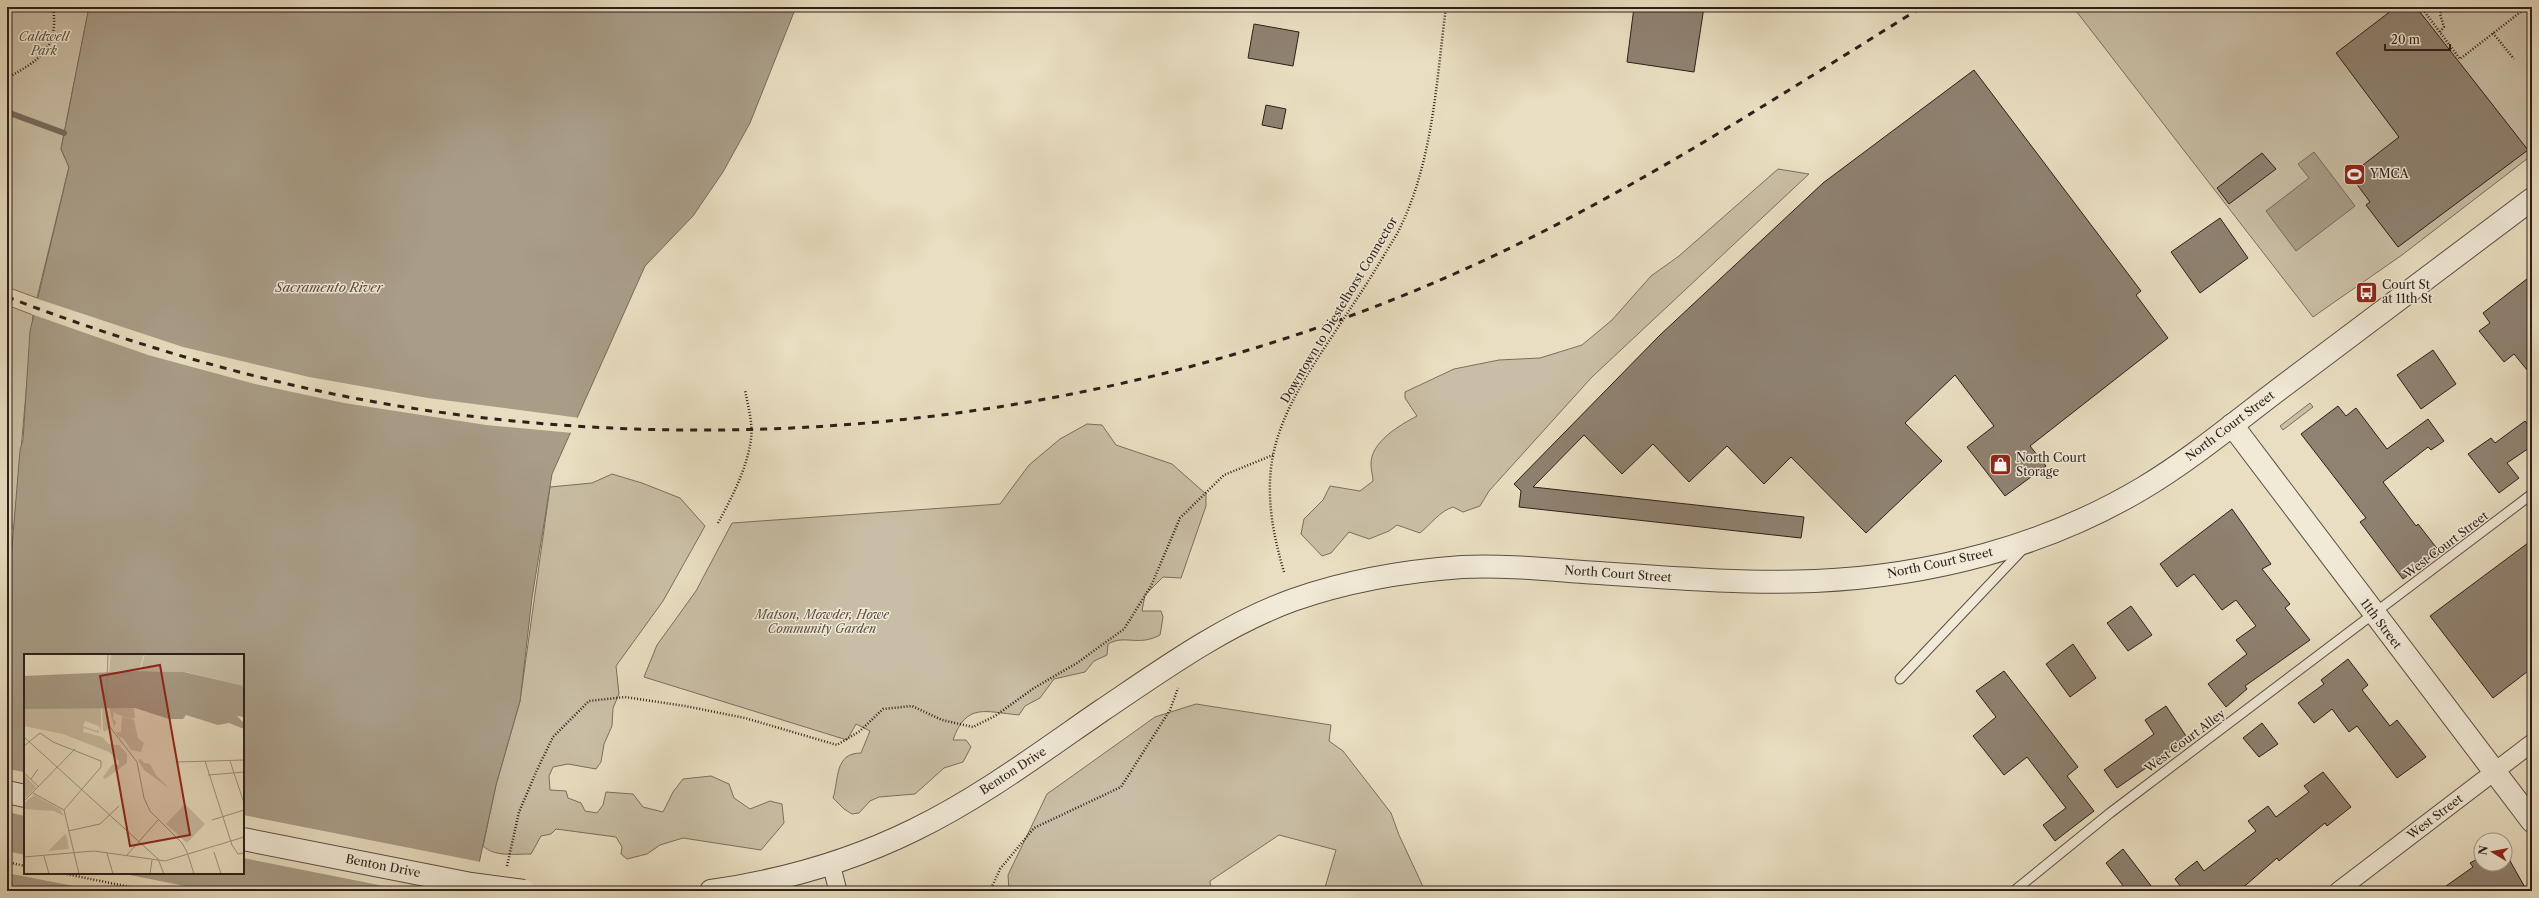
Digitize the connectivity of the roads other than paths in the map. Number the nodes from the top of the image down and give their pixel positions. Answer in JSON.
{"nodes":[{"id":1,"x":2532,"y":199,"type":"edge"},
{"id":2,"x":2232,"y":425,"type":"junction"},
{"id":3,"x":2532,"y":494,"type":"edge"},
{"id":4,"x":2035,"y":538,"type":"junction"},
{"id":5,"x":1292,"y":600,"type":"joint"},
{"id":6,"x":2374,"y":615,"type":"junction"},
{"id":7,"x":1900,"y":679,"type":"dead end"},
{"id":8,"x":2532,"y":743,"type":"edge"},
{"id":9,"x":2495,"y":771,"type":"junction"},
{"id":10,"x":7,"y":792,"type":"edge"},
{"id":11,"x":24,"y":796,"type":"edge"},
{"id":12,"x":2532,"y":821,"type":"edge"},
{"id":13,"x":244,"y":839,"type":"edge"},
{"id":14,"x":830,"y":864,"type":"junction"},
{"id":15,"x":524,"y":891,"type":"edge"},
{"id":16,"x":711,"y":891,"type":"edge"},
{"id":17,"x":838,"y":891,"type":"edge"},
{"id":18,"x":2014,"y":891,"type":"edge"},
{"id":19,"x":2338,"y":891,"type":"edge"}],
"edges":[{"from":1,"to":2,"type":"street","name":"North Court Street"},
{"from":2,"to":4,"type":"street","name":"North Court Street"},
{"from":2,"to":6,"type":"street","name":"11th Street"},
{"from":3,"to":6,"type":"lane","name":"West Court Street"},
{"from":4,"to":5,"type":"street","name":"North Court Street"},
{"from":4,"to":7,"type":"lane"},
{"from":5,"to":14,"type":"street","name":"Benton Drive"},
{"from":6,"to":9,"type":"street","name":"11th Street"},
{"from":6,"to":18,"type":"lane","name":"West Court Alley"},
{"from":8,"to":9,"type":"street","name":"West Street"},
{"from":9,"to":12,"type":"street","name":"11th Street"},
{"from":9,"to":19,"type":"street","name":"West Street"},
{"from":10,"to":11,"type":"street"},
{"from":13,"to":15,"type":"street","name":"Benton Drive","bridge":true},
{"from":14,"to":16,"type":"street","name":"Benton Drive"},
{"from":14,"to":17,"type":"street"}]}
